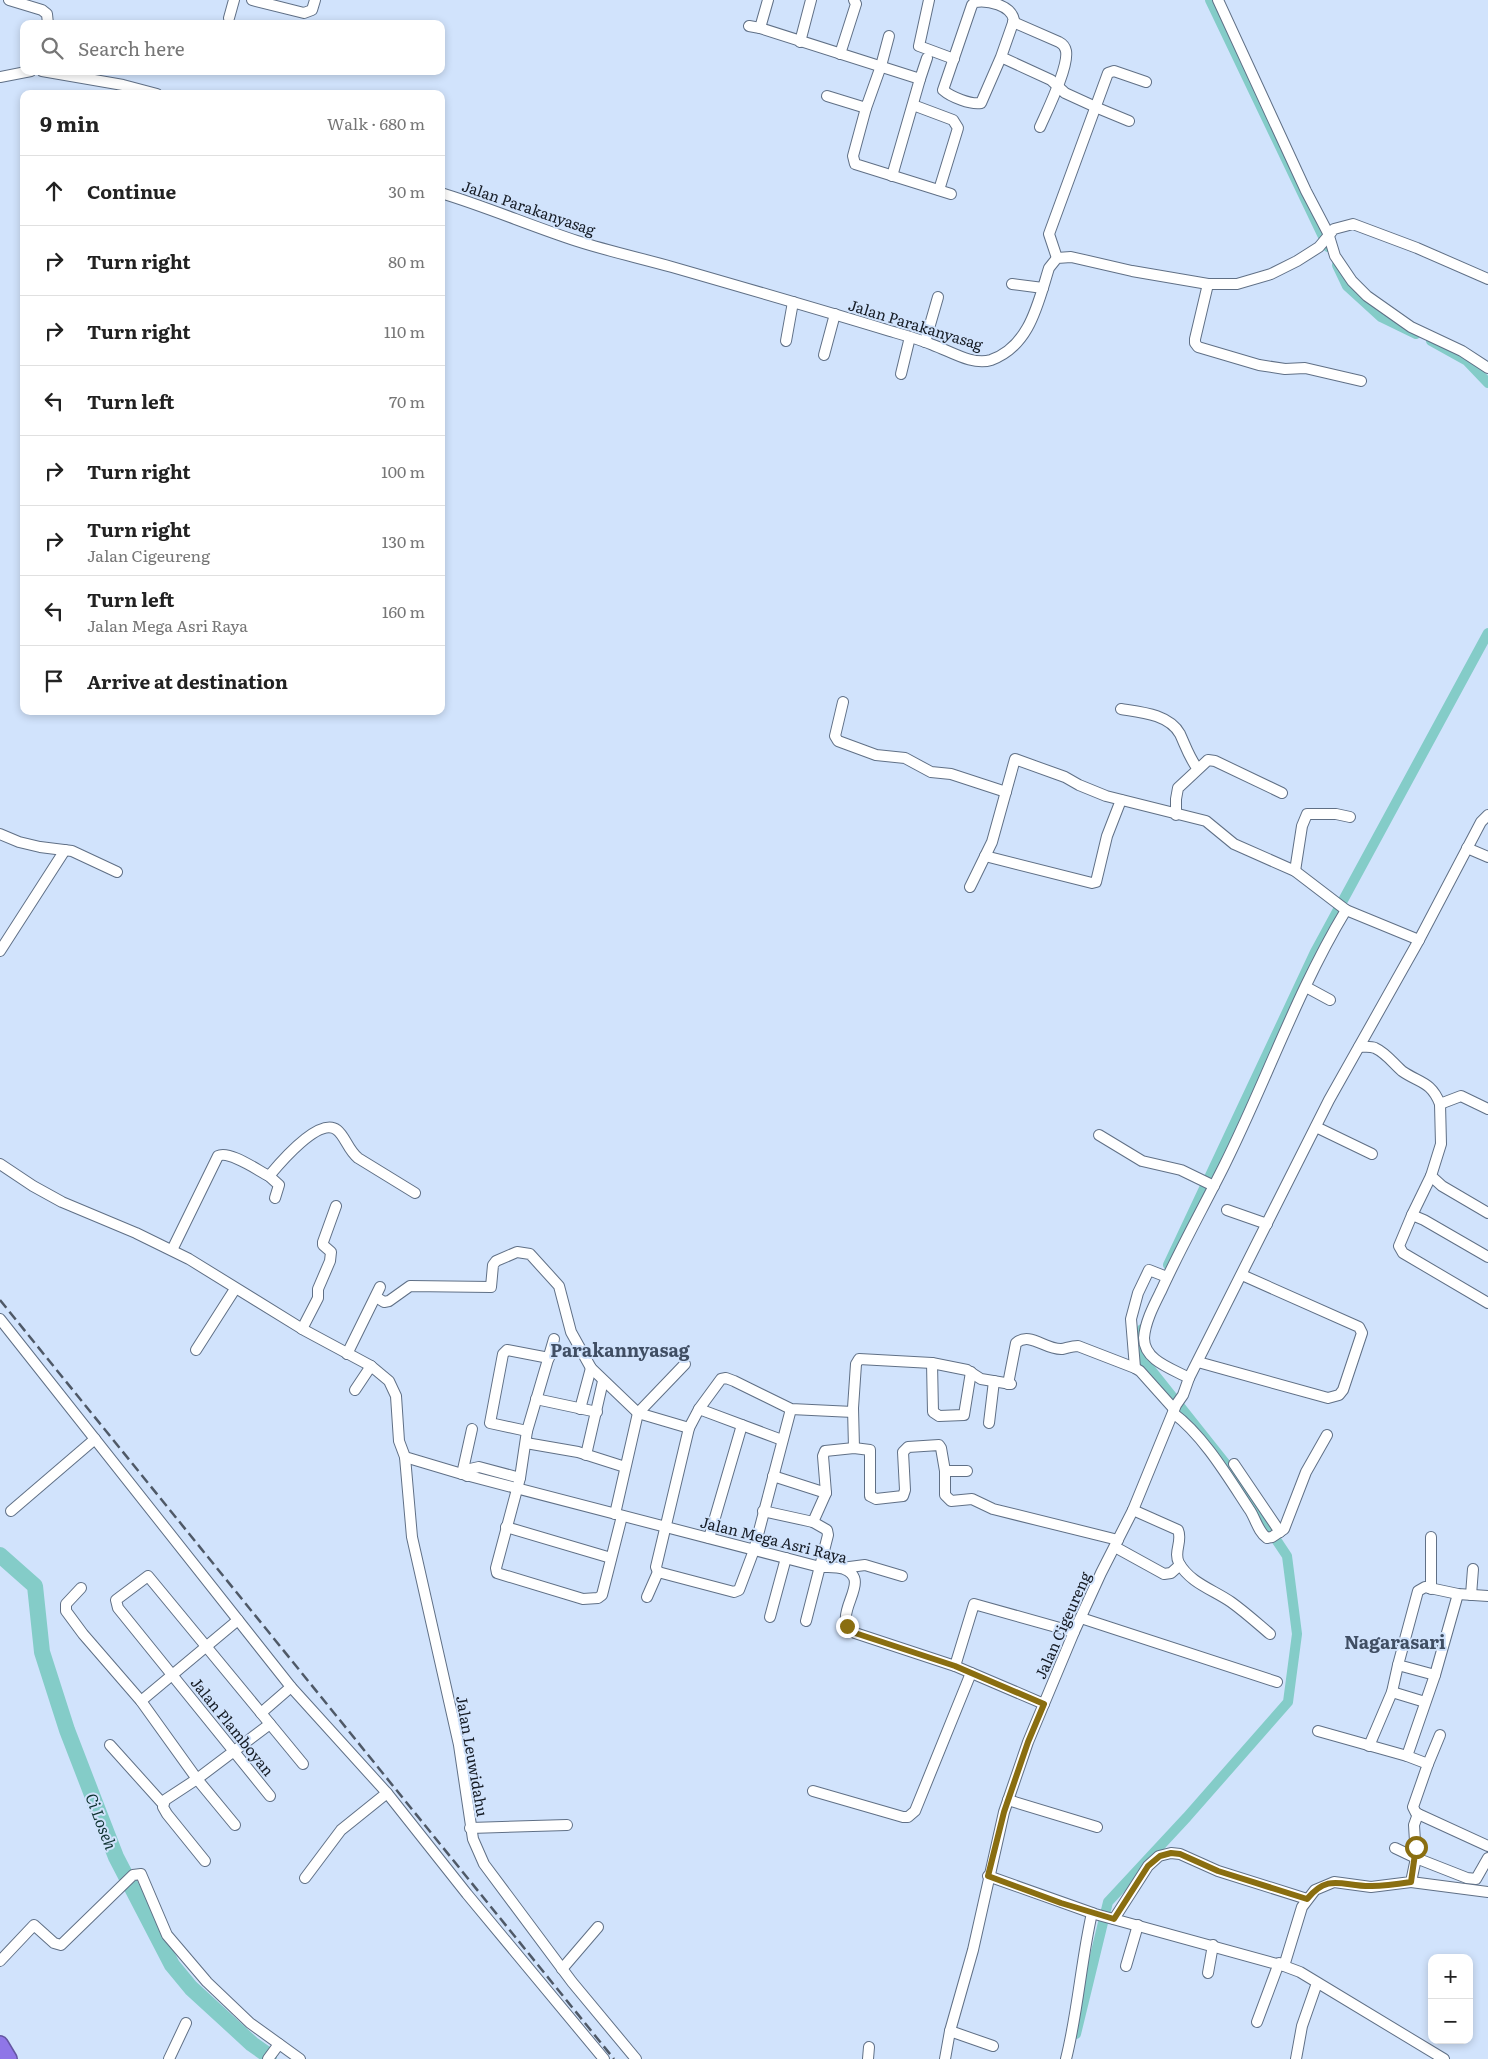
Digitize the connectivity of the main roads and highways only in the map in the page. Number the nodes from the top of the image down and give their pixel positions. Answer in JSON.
{"nodes":[{"id":1,"x":0,"y":2044,"type":"edge"},
{"id":2,"x":9,"y":2059,"type":"edge"}],
"edges":[{"from":1,"to":2,"type":"highway"}]}
